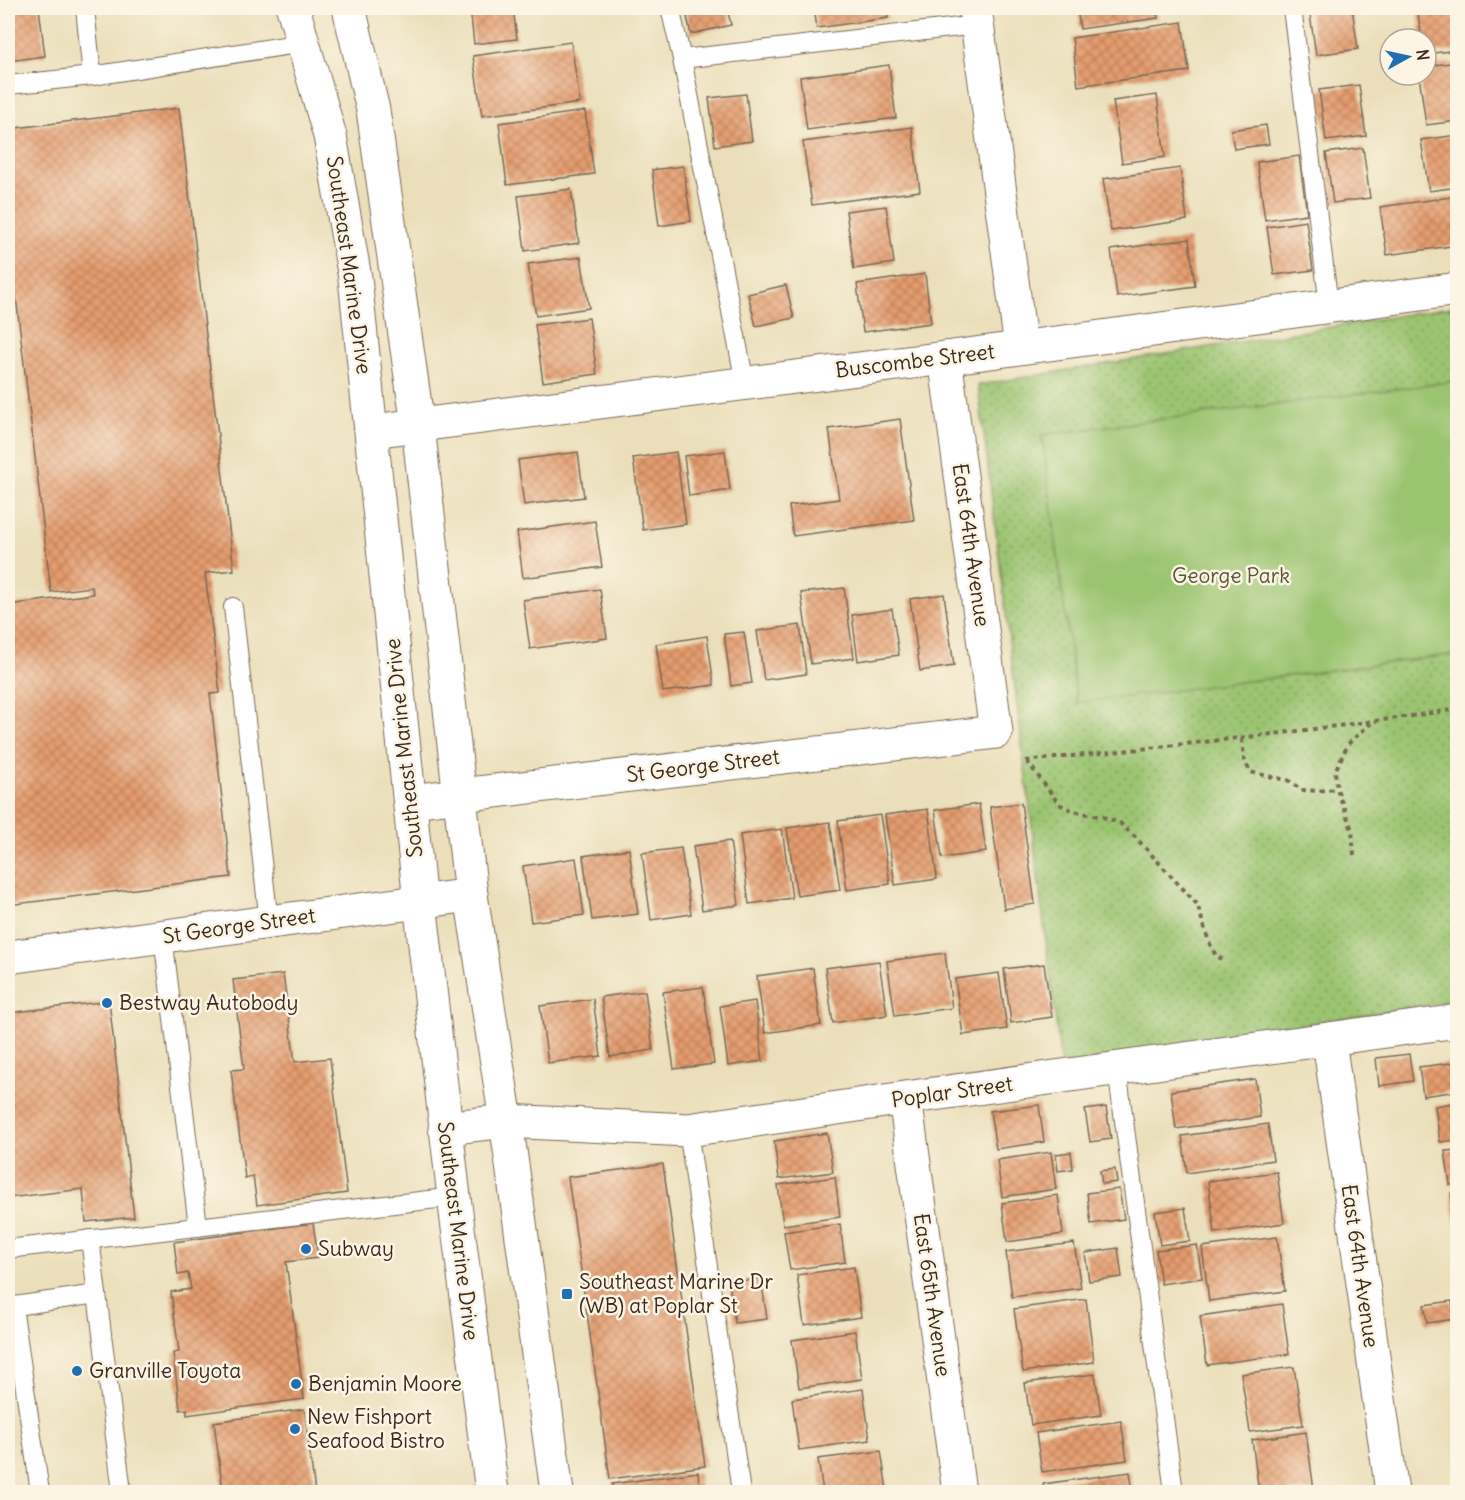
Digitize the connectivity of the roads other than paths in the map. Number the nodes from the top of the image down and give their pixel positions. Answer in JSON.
{"nodes":[{"id":1,"x":85,"y":8,"type":"edge"},
{"id":2,"x":293,"y":8,"type":"edge"},
{"id":3,"x":349,"y":8,"type":"edge"},
{"id":4,"x":670,"y":8,"type":"edge"},
{"id":5,"x":1292,"y":8,"type":"edge"},
{"id":6,"x":976,"y":16,"type":"edge"},
{"id":7,"x":303,"y":43,"type":"junction"},
{"id":8,"x":682,"y":59,"type":"junction"},
{"id":9,"x":92,"y":76,"type":"junction"},
{"id":10,"x":8,"y":86,"type":"edge"},
{"id":11,"x":1458,"y":289,"type":"edge"},
{"id":12,"x":1329,"y":306,"type":"junction"},
{"id":13,"x":1021,"y":347,"type":"junction"},
{"id":14,"x":945,"y":358,"type":"junction"},
{"id":15,"x":746,"y":383,"type":"junction"},
{"id":16,"x":418,"y":426,"type":"junction"},
{"id":17,"x":372,"y":431,"type":"junction"},
{"id":18,"x":233,"y":607,"type":"dead end"},
{"id":19,"x":996,"y":732,"type":"joint"},
{"id":20,"x":461,"y":794,"type":"junction"},
{"id":21,"x":410,"y":801,"type":"junction"},
{"id":22,"x":471,"y":895,"type":"junction"},
{"id":23,"x":420,"y":902,"type":"junction"},
{"id":24,"x":269,"y":922,"type":"junction"},
{"id":25,"x":163,"y":936,"type":"junction"},
{"id":26,"x":8,"y":957,"type":"edge"},
{"id":27,"x":1458,"y":1021,"type":"edge"},
{"id":28,"x":1329,"y":1040,"type":"junction"},
{"id":29,"x":1117,"y":1069,"type":"junction"},
{"id":30,"x":905,"y":1098,"type":"junction"},
{"id":31,"x":506,"y":1121,"type":"junction"},
{"id":32,"x":446,"y":1128,"type":"junction"},
{"id":33,"x":688,"y":1130,"type":"junction"},
{"id":34,"x":453,"y":1197,"type":"junction"},
{"id":35,"x":198,"y":1227,"type":"junction"},
{"id":36,"x":90,"y":1239,"type":"junction"},
{"id":37,"x":8,"y":1249,"type":"edge"},
{"id":38,"x":98,"y":1294,"type":"junction"},
{"id":39,"x":10,"y":1306,"type":"edge"},
{"id":40,"x":40,"y":1492,"type":"edge"},
{"id":41,"x":122,"y":1492,"type":"edge"},
{"id":42,"x":492,"y":1492,"type":"edge"},
{"id":43,"x":557,"y":1492,"type":"edge"},
{"id":44,"x":741,"y":1492,"type":"edge"},
{"id":45,"x":959,"y":1492,"type":"edge"},
{"id":46,"x":1174,"y":1492,"type":"edge"},
{"id":47,"x":1392,"y":1492,"type":"edge"}],
"edges":[{"from":1,"to":9,"type":"lane"},
{"from":2,"to":7,"type":"street","name":"Southeast Marine Drive"},
{"from":3,"to":16,"type":"street"},
{"from":4,"to":8,"type":"lane"},
{"from":5,"to":12,"type":"lane"},
{"from":6,"to":8,"type":"lane"},
{"from":6,"to":13,"type":"street"},
{"from":7,"to":9,"type":"lane"},
{"from":7,"to":17,"type":"street","name":"Southeast Marine Drive"},
{"from":8,"to":15,"type":"lane"},
{"from":9,"to":10,"type":"lane"},
{"from":11,"to":12,"type":"street","name":"Buscombe Street"},
{"from":12,"to":13,"type":"street","name":"Buscombe Street"},
{"from":13,"to":14,"type":"street","name":"Buscombe Street"},
{"from":14,"to":15,"type":"street","name":"Buscombe Street"},
{"from":14,"to":19,"type":"street","name":"East 64th Avenue"},
{"from":15,"to":16,"type":"street","name":"Buscombe Street"},
{"from":16,"to":17,"type":"street","name":"Buscombe Street"},
{"from":16,"to":20,"type":"street"},
{"from":17,"to":21,"type":"street","name":"Southeast Marine Drive"},
{"from":18,"to":24,"type":"lane"},
{"from":19,"to":20,"type":"street","name":"St George Street"},
{"from":20,"to":21,"type":"street","name":"St George Street"},
{"from":20,"to":22,"type":"street"},
{"from":21,"to":23,"type":"street","name":"Southeast Marine Drive"},
{"from":22,"to":23,"type":"street","name":"St George Street"},
{"from":22,"to":31,"type":"street"},
{"from":23,"to":24,"type":"street","name":"St George Street"},
{"from":23,"to":32,"type":"street","name":"Southeast Marine Drive"},
{"from":24,"to":25,"type":"street","name":"St George Street"},
{"from":25,"to":26,"type":"street","name":"St George Street"},
{"from":25,"to":35,"type":"lane"},
{"from":27,"to":28,"type":"street","name":"Poplar Street"},
{"from":28,"to":29,"type":"street","name":"Poplar Street"},
{"from":28,"to":47,"type":"street","name":"East 64th Avenue"},
{"from":29,"to":30,"type":"street","name":"Poplar Street"},
{"from":29,"to":46,"type":"lane"},
{"from":30,"to":33,"type":"street","name":"Poplar Street"},
{"from":30,"to":45,"type":"street","name":"East 65th Avenue"},
{"from":31,"to":32,"type":"street","name":"Poplar Street"},
{"from":31,"to":33,"type":"street","name":"Poplar Street"},
{"from":31,"to":43,"type":"street"},
{"from":32,"to":34,"type":"street","name":"Southeast Marine Drive"},
{"from":33,"to":44,"type":"lane"},
{"from":34,"to":35,"type":"lane"},
{"from":34,"to":42,"type":"street","name":"Southeast Marine Drive"},
{"from":35,"to":36,"type":"lane"},
{"from":36,"to":37,"type":"lane"},
{"from":36,"to":38,"type":"lane"},
{"from":38,"to":39,"type":"lane"},
{"from":38,"to":41,"type":"lane"},
{"from":39,"to":40,"type":"lane"}]}
